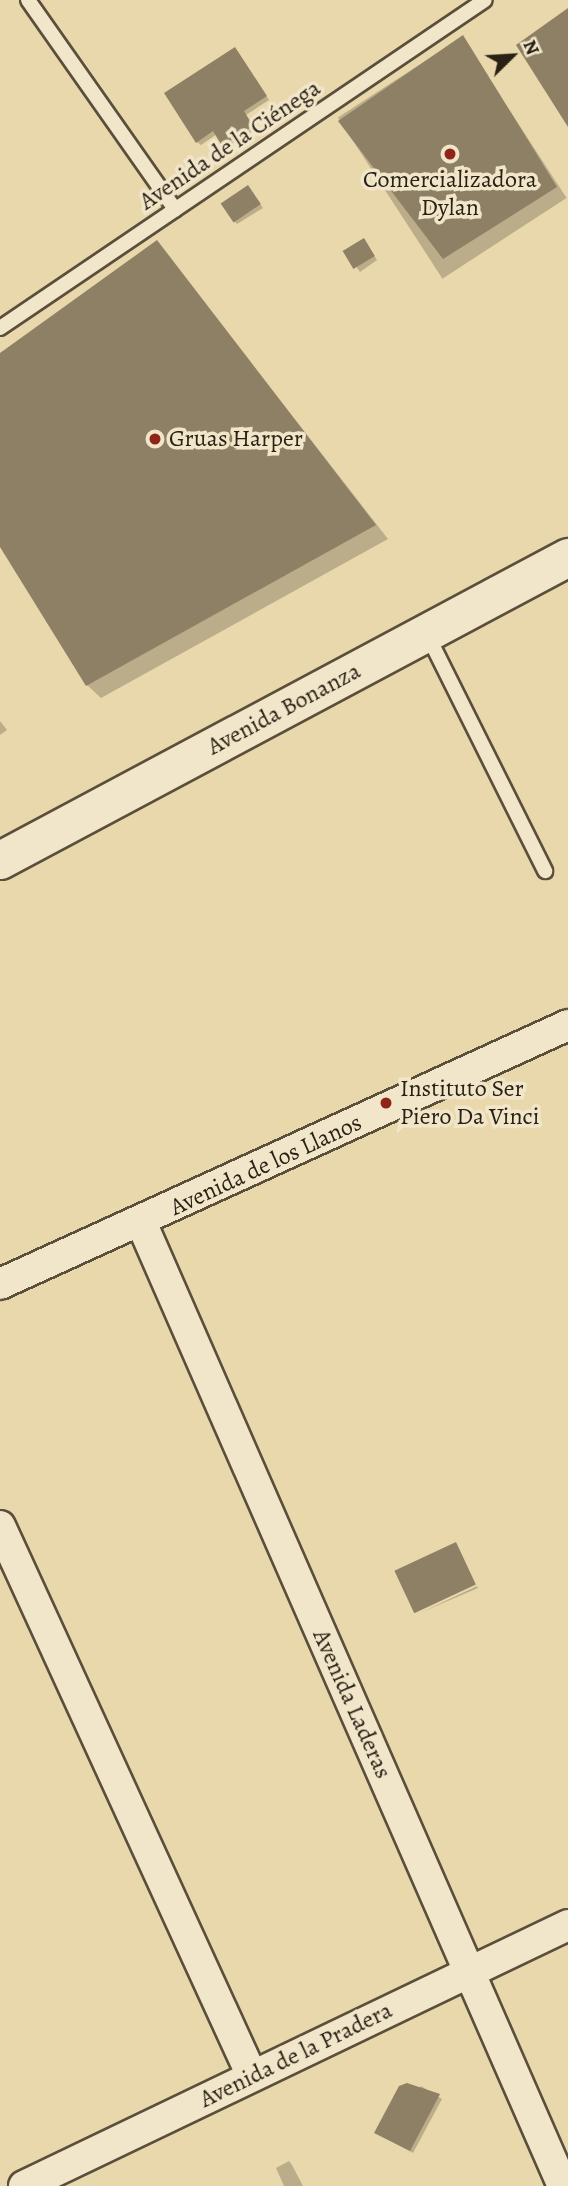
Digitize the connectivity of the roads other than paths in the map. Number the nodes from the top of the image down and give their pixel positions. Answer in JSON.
{"nodes":[{"id":1,"x":28,"y":0,"type":"edge"},
{"id":2,"x":485,"y":0,"type":"edge"},
{"id":3,"x":175,"y":209,"type":"junction"},
{"id":4,"x":0,"y":328,"type":"edge"},
{"id":5,"x":568,"y":557,"type":"edge"},
{"id":6,"x":426,"y":634,"type":"junction"},
{"id":7,"x":0,"y":860,"type":"edge"},
{"id":8,"x":545,"y":871,"type":"dead end"},
{"id":9,"x":568,"y":1025,"type":"edge"},
{"id":10,"x":141,"y":1222,"type":"junction"},
{"id":11,"x":0,"y":1284,"type":"edge"},
{"id":12,"x":0,"y":1526,"type":"edge"},
{"id":13,"x":568,"y":1925,"type":"edge"},
{"id":14,"x":469,"y":1972,"type":"junction"},
{"id":15,"x":252,"y":2076,"type":"junction"},
{"id":16,"x":26,"y":2186,"type":"edge"},
{"id":17,"x":563,"y":2186,"type":"edge"}],
"edges":[{"from":1,"to":3,"type":"lane"},
{"from":2,"to":3,"type":"lane","name":"Avenida de la Ciénega"},
{"from":3,"to":4,"type":"lane","name":"Avenida de la Ciénega"},
{"from":5,"to":6,"type":"street","name":"Avenida Bonanza"},
{"from":6,"to":7,"type":"street","name":"Avenida Bonanza"},
{"from":6,"to":8,"type":"lane"},
{"from":9,"to":10,"type":"street","name":"Avenida de los Llanos"},
{"from":10,"to":11,"type":"street","name":"Avenida de los Llanos"},
{"from":10,"to":14,"type":"street","name":"Avenida Laderas"},
{"from":12,"to":15,"type":"street"},
{"from":13,"to":14,"type":"street","name":"Avenida de la Pradera"},
{"from":14,"to":15,"type":"street","name":"Avenida de la Pradera"},
{"from":14,"to":17,"type":"street","name":"Avenida Laderas"},
{"from":15,"to":16,"type":"street","name":"Avenida de la Pradera"}]}
